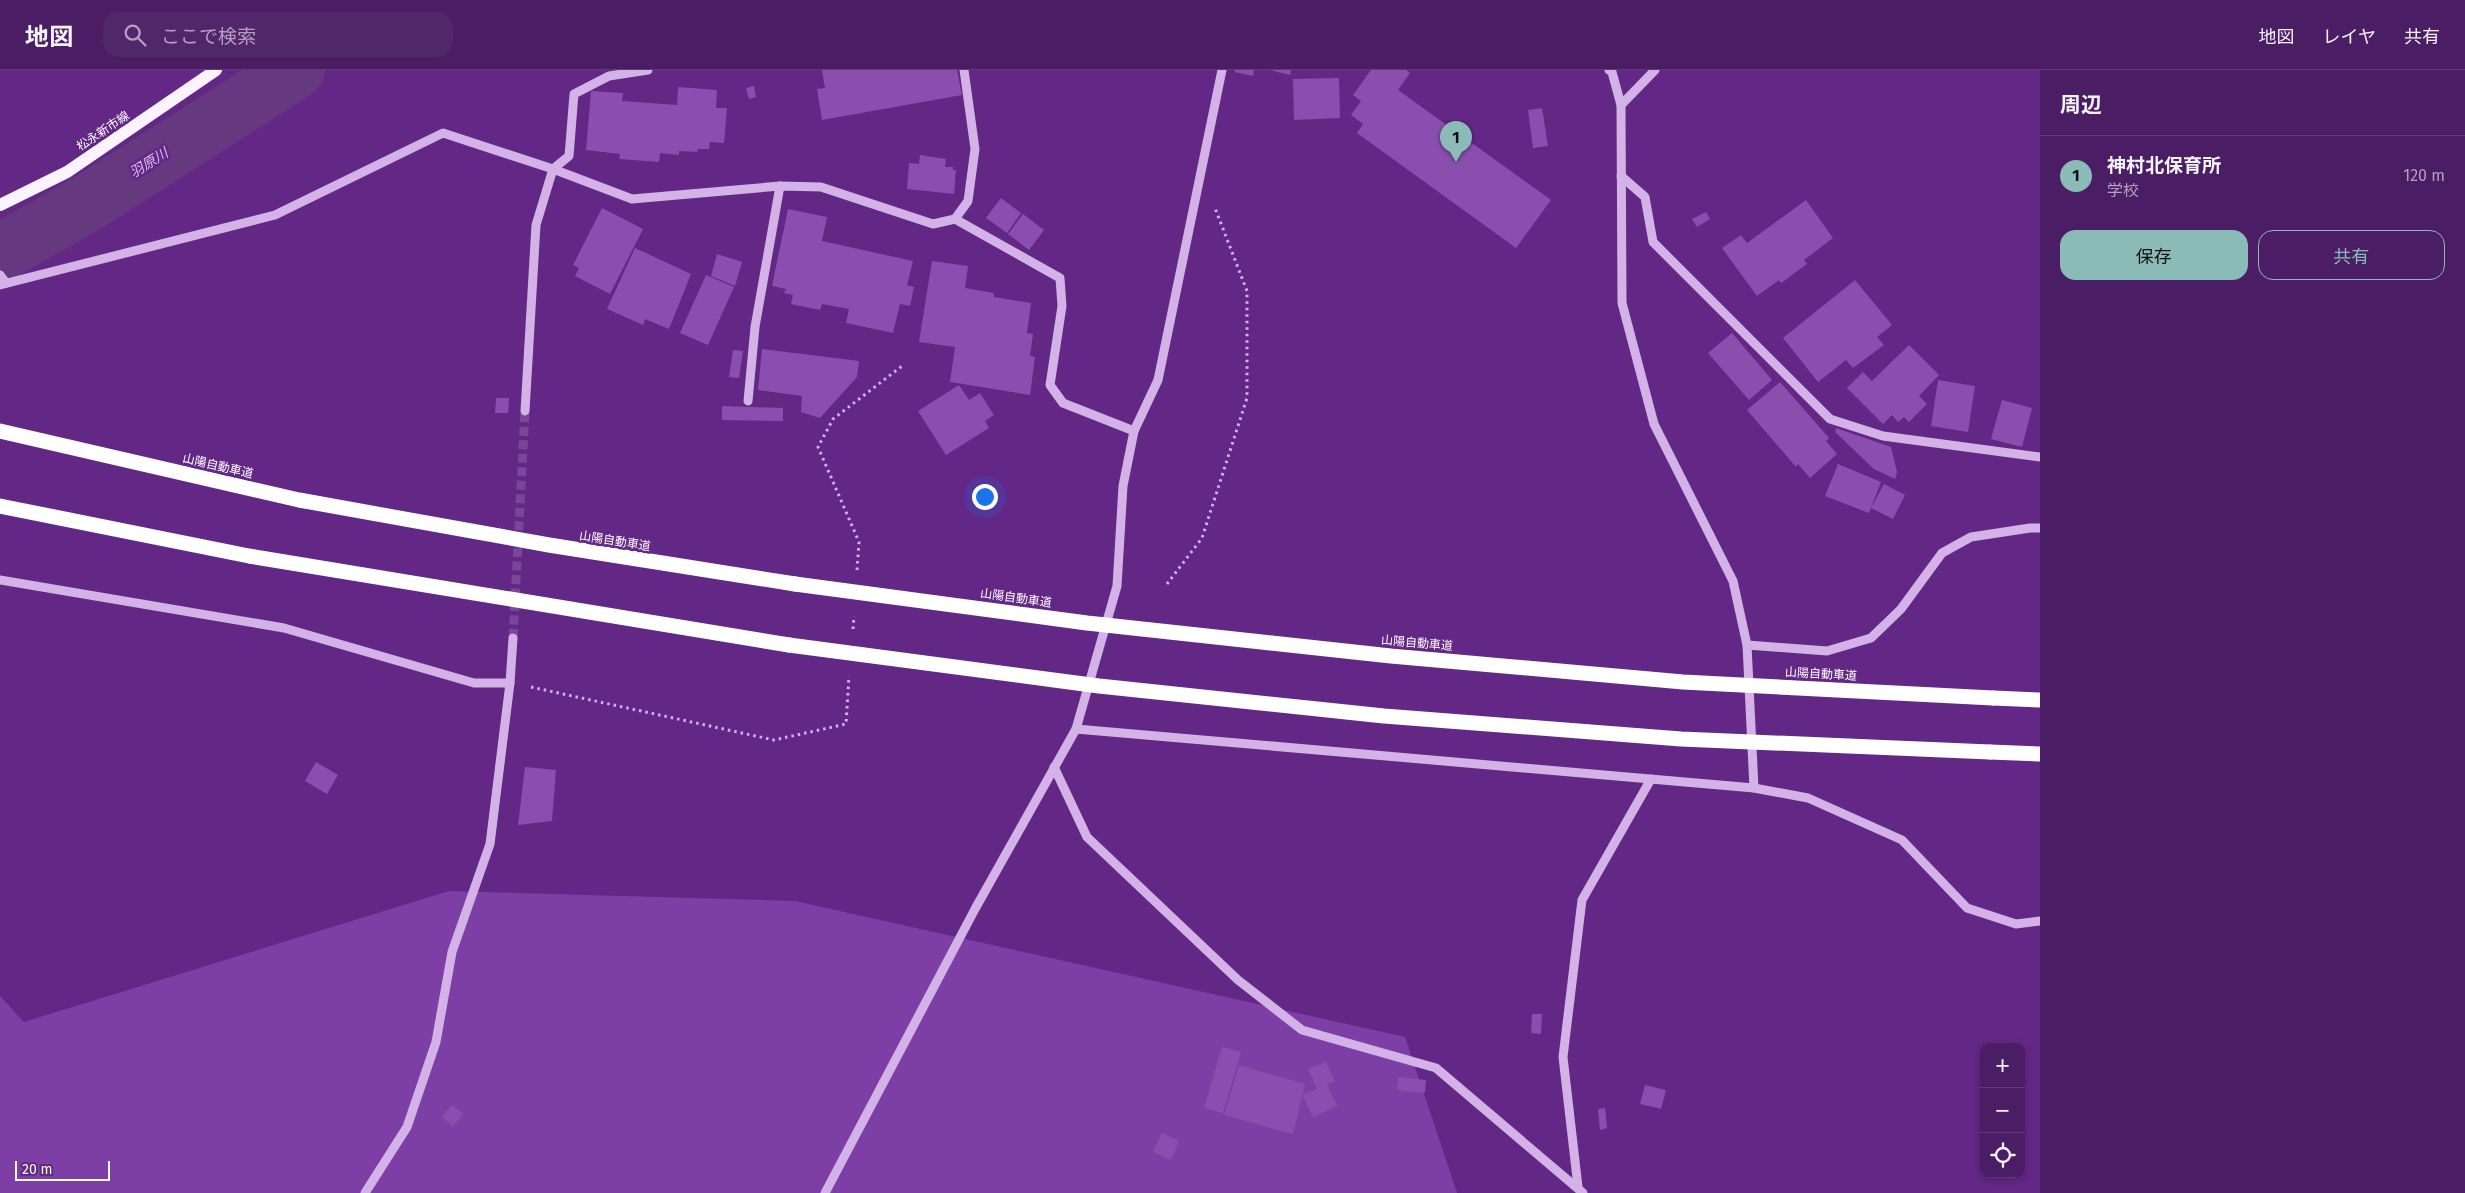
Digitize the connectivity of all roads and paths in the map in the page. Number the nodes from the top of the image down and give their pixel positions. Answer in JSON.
{"nodes":[{"id":1,"x":216,"y":70,"type":"edge"},
{"id":2,"x":648,"y":70,"type":"edge"},
{"id":3,"x":964,"y":70,"type":"edge"},
{"id":4,"x":1222,"y":70,"type":"edge"},
{"id":5,"x":1609,"y":70,"type":"edge"},
{"id":6,"x":1655,"y":70,"type":"edge"},
{"id":7,"x":1621,"y":105,"type":"junction"},
{"id":8,"x":553,"y":169,"type":"junction"},
{"id":9,"x":1621,"y":176,"type":"junction"},
{"id":10,"x":1199,"y":182,"type":"junction"},
{"id":11,"x":780,"y":186,"type":"junction"},
{"id":12,"x":0,"y":205,"type":"edge"},
{"id":13,"x":955,"y":219,"type":"junction"},
{"id":14,"x":0,"y":274,"type":"edge"},
{"id":15,"x":3,"y":284,"type":"edge"},
{"id":16,"x":748,"y":401,"type":"dead end"},
{"id":17,"x":525,"y":411,"type":"tunnel mouth"},
{"id":18,"x":1134,"y":431,"type":"junction"},
{"id":19,"x":0,"y":432,"type":"edge"},
{"id":20,"x":2040,"y":457,"type":"edge"},
{"id":21,"x":0,"y":506,"type":"edge"},
{"id":22,"x":2040,"y":528,"type":"edge"},
{"id":23,"x":0,"y":580,"type":"edge"},
{"id":24,"x":1167,"y":584,"type":"dead end"},
{"id":25,"x":513,"y":638,"type":"tunnel mouth"},
{"id":26,"x":1747,"y":645,"type":"junction"},
{"id":27,"x":510,"y":683,"type":"junction"},
{"id":28,"x":2040,"y":700,"type":"edge"},
{"id":29,"x":1076,"y":729,"type":"junction"},
{"id":30,"x":2040,"y":754,"type":"edge"},
{"id":31,"x":1054,"y":767,"type":"junction"},
{"id":32,"x":1651,"y":779,"type":"junction"},
{"id":33,"x":1754,"y":788,"type":"junction"},
{"id":34,"x":2040,"y":922,"type":"edge"},
{"id":35,"x":1581,"y":1190,"type":"edge"},
{"id":36,"x":365,"y":1193,"type":"edge"},
{"id":37,"x":825,"y":1193,"type":"edge"}],
"edges":[{"from":1,"to":12,"type":"main road","name":"松永新市線"},
{"from":2,"to":8,"type":"street"},
{"from":3,"to":13,"type":"street"},
{"from":4,"to":10,"type":"street"},
{"from":5,"to":7,"type":"street"},
{"from":6,"to":7,"type":"street"},
{"from":7,"to":9,"type":"street"},
{"from":8,"to":11,"type":"street"},
{"from":8,"to":15,"type":"street"},
{"from":8,"to":17,"type":"street"},
{"from":9,"to":20,"type":"street"},
{"from":9,"to":26,"type":"street"},
{"from":10,"to":18,"type":"street"},
{"from":10,"to":24,"type":"path"},
{"from":11,"to":13,"type":"street"},
{"from":11,"to":16,"type":"street"},
{"from":13,"to":18,"type":"street"},
{"from":14,"to":15,"type":"street"},
{"from":18,"to":29,"type":"street"},
{"from":19,"to":28,"type":"highway","name":"山陽自動車道","bridge":true},
{"from":21,"to":30,"type":"highway","bridge":true},
{"from":22,"to":26,"type":"street"},
{"from":23,"to":27,"type":"street"},
{"from":25,"to":27,"type":"street"},
{"from":26,"to":33,"type":"street"},
{"from":27,"to":36,"type":"street"},
{"from":29,"to":31,"type":"street"},
{"from":29,"to":32,"type":"street"},
{"from":31,"to":35,"type":"street"},
{"from":31,"to":37,"type":"street"},
{"from":32,"to":33,"type":"street"},
{"from":32,"to":35,"type":"street"},
{"from":33,"to":34,"type":"street"}]}
